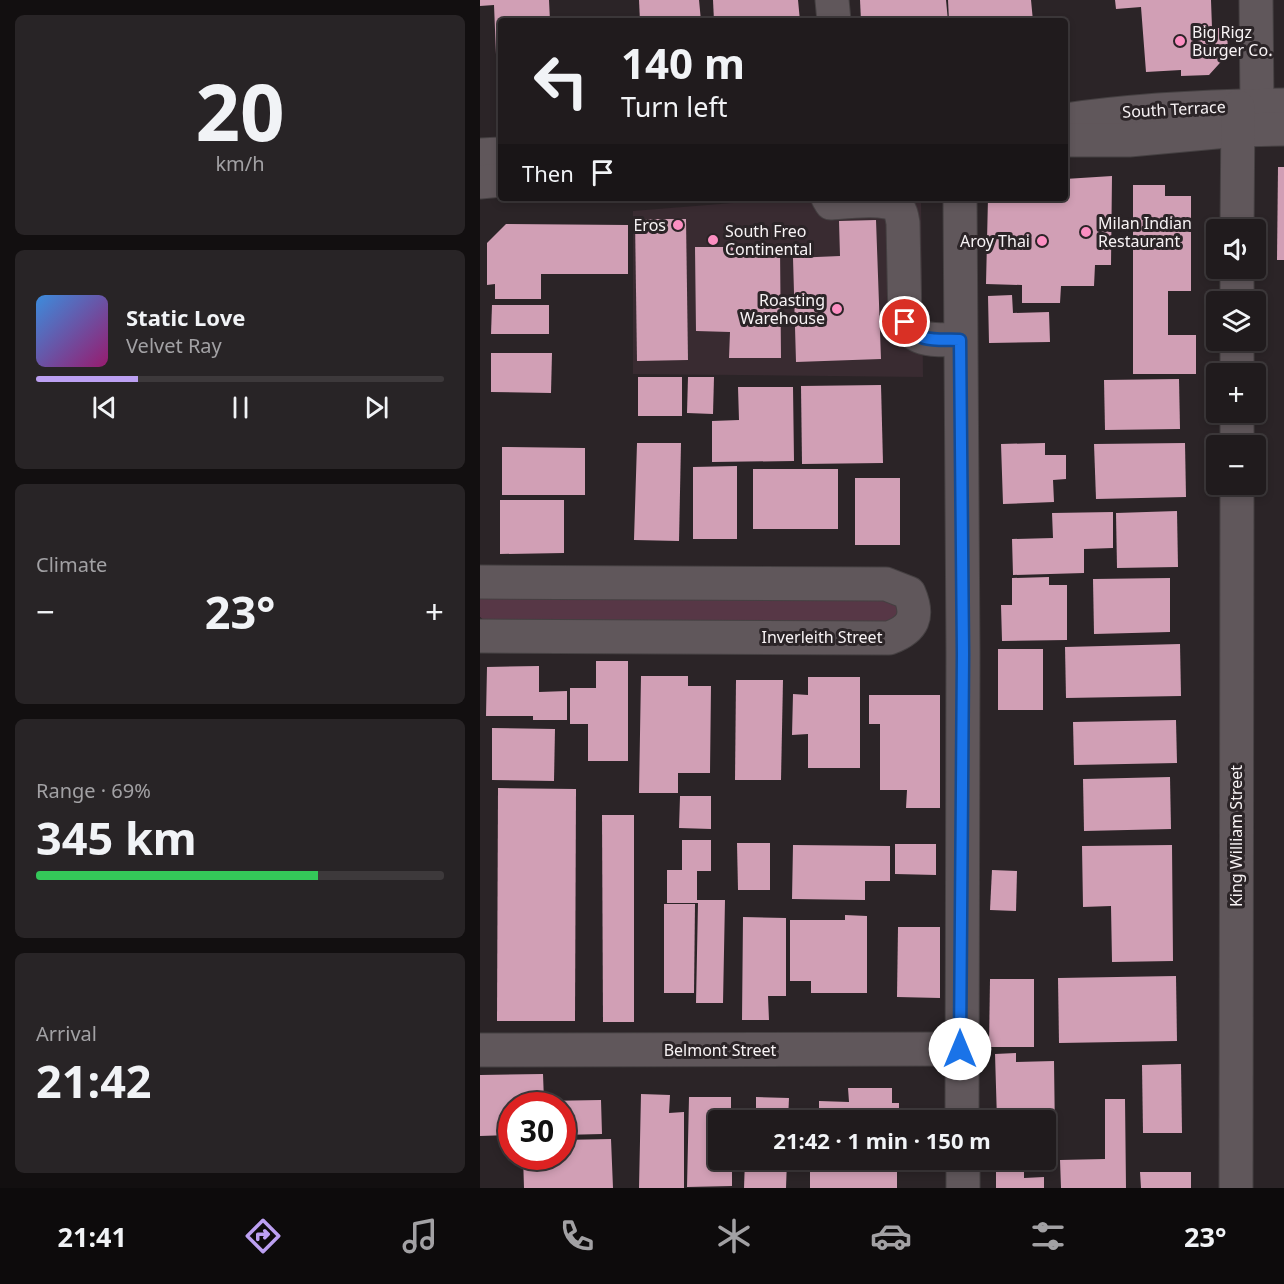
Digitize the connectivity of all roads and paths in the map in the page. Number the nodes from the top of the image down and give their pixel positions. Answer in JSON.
{"nodes":[{"id":1,"x":832,"y":0,"type":"edge"},
{"id":2,"x":1257,"y":0,"type":"edge"},
{"id":3,"x":834,"y":18,"type":"edge"},
{"id":4,"x":1254,"y":111,"type":"edge"},
{"id":5,"x":1068,"y":120,"type":"edge"},
{"id":6,"x":1284,"y":129,"type":"edge"},
{"id":7,"x":1068,"y":141,"type":"edge"},
{"id":8,"x":498,"y":154,"type":"edge"},
{"id":9,"x":480,"y":156,"type":"edge"},
{"id":10,"x":498,"y":180,"type":"edge"},
{"id":11,"x":480,"y":182,"type":"edge"},
{"id":12,"x":830,"y":201,"type":"edge"},
{"id":13,"x":887,"y":201,"type":"edge"},
{"id":14,"x":887,"y":201,"type":"edge"},
{"id":15,"x":960,"y":201,"type":"edge"},
{"id":16,"x":1239,"y":219,"type":"edge"},
{"id":17,"x":960,"y":340,"type":"junction"},
{"id":18,"x":1237,"y":495,"type":"edge"},
{"id":19,"x":480,"y":582,"type":"edge"},
{"id":20,"x":480,"y":636,"type":"edge"},
{"id":21,"x":960,"y":1049,"type":"junction"},
{"id":22,"x":480,"y":1050,"type":"edge"},
{"id":23,"x":962,"y":1110,"type":"edge"},
{"id":24,"x":963,"y":1170,"type":"edge"},
{"id":25,"x":963,"y":1188,"type":"edge"},
{"id":26,"x":1236,"y":1188,"type":"edge"}],
"edges":[{"from":1,"to":3,"type":"street"},
{"from":2,"to":4,"type":"street"},
{"from":4,"to":5,"type":"street","name":"South Terrace"},
{"from":4,"to":6,"type":"street","name":"South Terrace"},
{"from":4,"to":7,"type":"street","name":"South Terrace"},
{"from":4,"to":16,"type":"street"},
{"from":8,"to":9,"type":"street"},
{"from":10,"to":11,"type":"street"},
{"from":12,"to":14,"type":"street"},
{"from":13,"to":17,"type":"street"},
{"from":15,"to":17,"type":"street"},
{"from":17,"to":21,"type":"street"},
{"from":18,"to":26,"type":"street","name":"King William Street"},
{"from":19,"to":20,"type":"street","name":"Inverleith Street"},
{"from":21,"to":22,"type":"street","name":"Belmont Street"},
{"from":21,"to":23,"type":"street"},
{"from":24,"to":25,"type":"street"}]}
